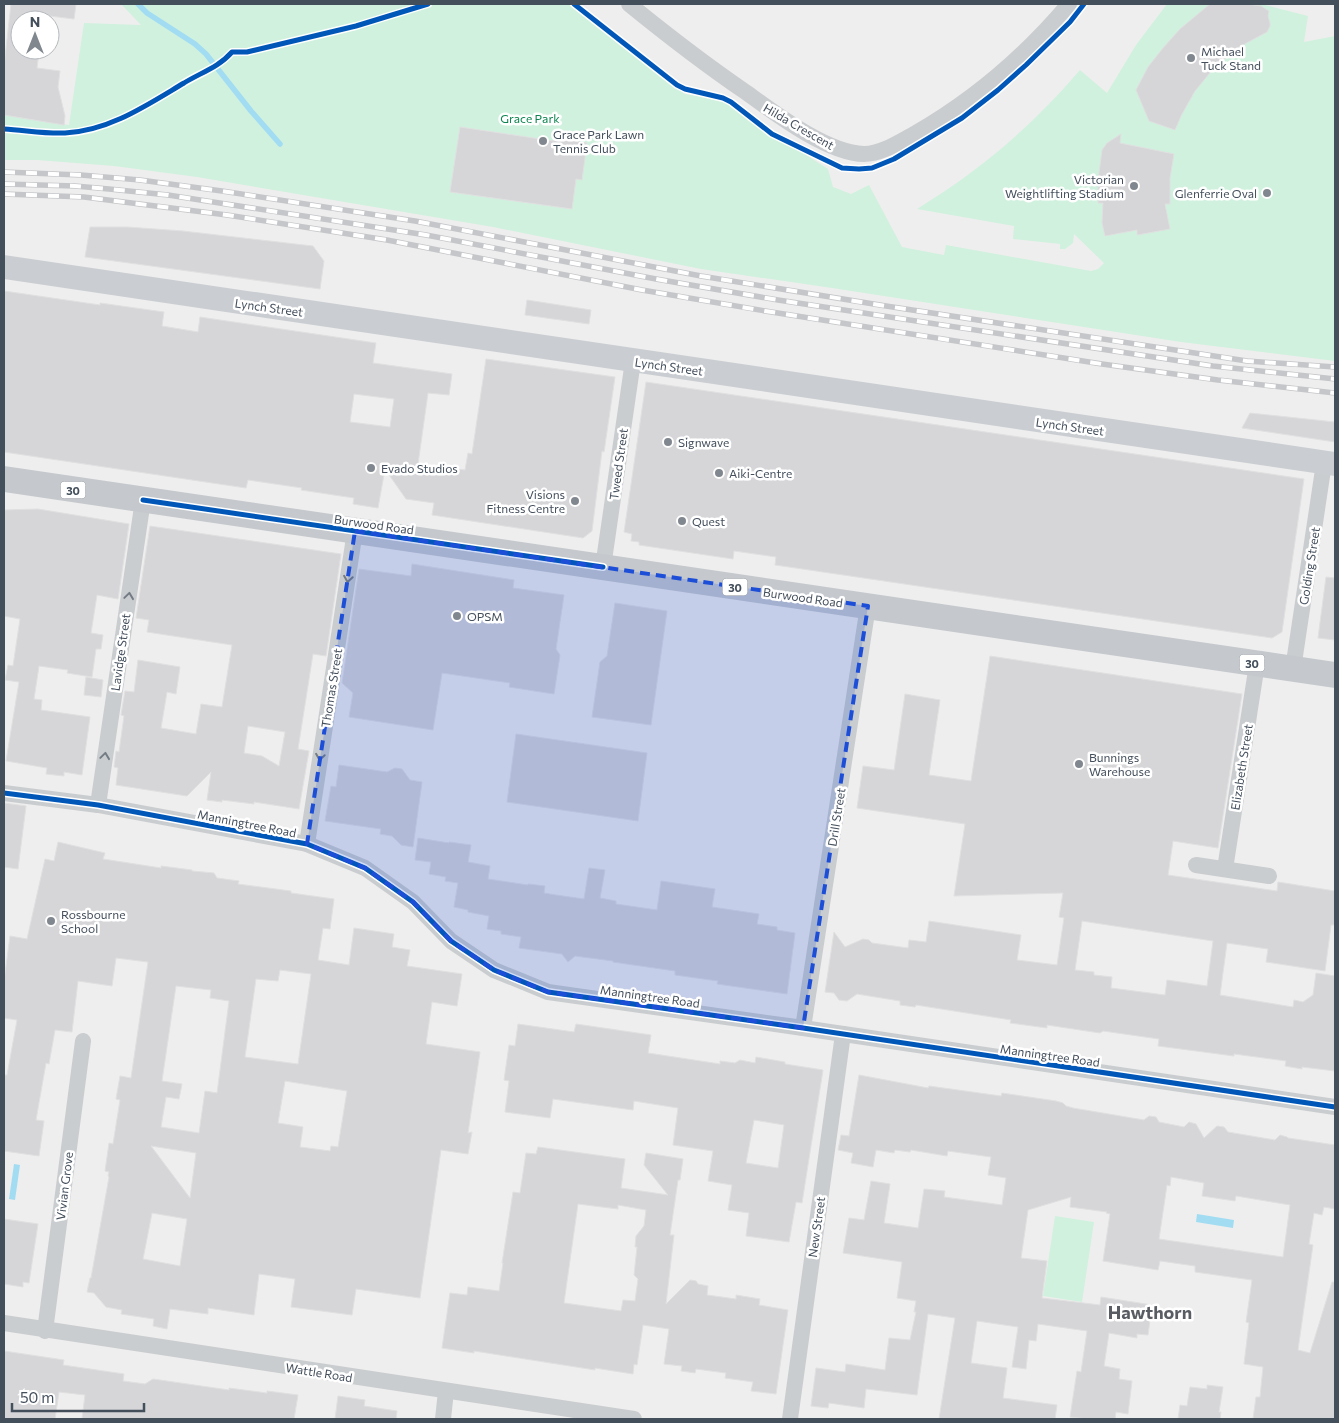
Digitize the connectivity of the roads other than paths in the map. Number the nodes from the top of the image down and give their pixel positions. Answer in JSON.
{"nodes":[{"id":1,"x":629,"y":4,"type":"edge"},
{"id":2,"x":1069,"y":4,"type":"edge"},
{"id":3,"x":4,"y":267,"type":"edge"},
{"id":4,"x":633,"y":361,"type":"junction"},
{"id":5,"x":1330,"y":464,"type":"edge"},
{"id":6,"x":4,"y":479,"type":"edge"},
{"id":7,"x":143,"y":500,"type":"junction"},
{"id":8,"x":355,"y":531,"type":"junction"},
{"id":9,"x":603,"y":567,"type":"junction"},
{"id":10,"x":868,"y":606,"type":"junction"},
{"id":11,"x":1257,"y":664,"type":"junction"},
{"id":12,"x":1293,"y":669,"type":"junction"},
{"id":13,"x":1335,"y":675,"type":"edge"},
{"id":14,"x":4,"y":793,"type":"edge"},
{"id":15,"x":98,"y":805,"type":"junction"},
{"id":16,"x":307,"y":844,"type":"junction"},
{"id":17,"x":1196,"y":865,"type":"dead end"},
{"id":18,"x":1225,"y":869,"type":"junction"},
{"id":19,"x":1270,"y":876,"type":"dead end"},
{"id":20,"x":803,"y":1028,"type":"junction"},
{"id":21,"x":842,"y":1034,"type":"junction"},
{"id":22,"x":82,"y":1041,"type":"dead end"},
{"id":23,"x":1335,"y":1107,"type":"edge"},
{"id":24,"x":4,"y":1324,"type":"edge"},
{"id":25,"x":45,"y":1330,"type":"junction"},
{"id":26,"x":446,"y":1391,"type":"junction"},
{"id":27,"x":443,"y":1419,"type":"edge"},
{"id":28,"x":634,"y":1419,"type":"edge"},
{"id":29,"x":790,"y":1419,"type":"edge"}],
"edges":[{"from":1,"to":2,"type":"street","name":"Hilda Crescent"},
{"from":3,"to":4,"type":"street","name":"Lynch Street"},
{"from":4,"to":5,"type":"street","name":"Lynch Street"},
{"from":4,"to":9,"type":"street","name":"Tweed Street"},
{"from":5,"to":12,"type":"street","name":"Golding Street"},
{"from":6,"to":7,"type":"main road","name":"Burwood Road","number":"30"},
{"from":7,"to":8,"type":"main road","name":"Burwood Road","number":"30"},
{"from":15,"to":7,"type":"street","name":"Lavidge Street","one_way":true},
{"from":8,"to":9,"type":"main road","name":"Burwood Road","number":"30"},
{"from":8,"to":16,"type":"street","name":"Thomas Street","one_way":true},
{"from":9,"to":10,"type":"main road","name":"Burwood Road","number":"30"},
{"from":10,"to":11,"type":"main road","name":"Burwood Road","number":"30"},
{"from":10,"to":20,"type":"street","name":"Drill Street"},
{"from":11,"to":12,"type":"main road","name":"Burwood Road","number":"30"},
{"from":11,"to":18,"type":"street","name":"Elizabeth Street"},
{"from":12,"to":13,"type":"main road","name":"Burwood Road","number":"30"},
{"from":14,"to":15,"type":"street","name":"Manningtree Road"},
{"from":15,"to":16,"type":"street","name":"Manningtree Road"},
{"from":16,"to":20,"type":"street","name":"Manningtree Road"},
{"from":17,"to":18,"type":"street"},
{"from":18,"to":19,"type":"street"},
{"from":20,"to":21,"type":"street","name":"Manningtree Road"},
{"from":21,"to":23,"type":"street","name":"Manningtree Road"},
{"from":21,"to":29,"type":"street","name":"New Street"},
{"from":22,"to":25,"type":"street","name":"Vivian Grove"},
{"from":24,"to":25,"type":"street","name":"Wattle Road"},
{"from":25,"to":26,"type":"street","name":"Wattle Road"},
{"from":26,"to":27,"type":"street"},
{"from":26,"to":28,"type":"street","name":"Wattle Road"}]}
